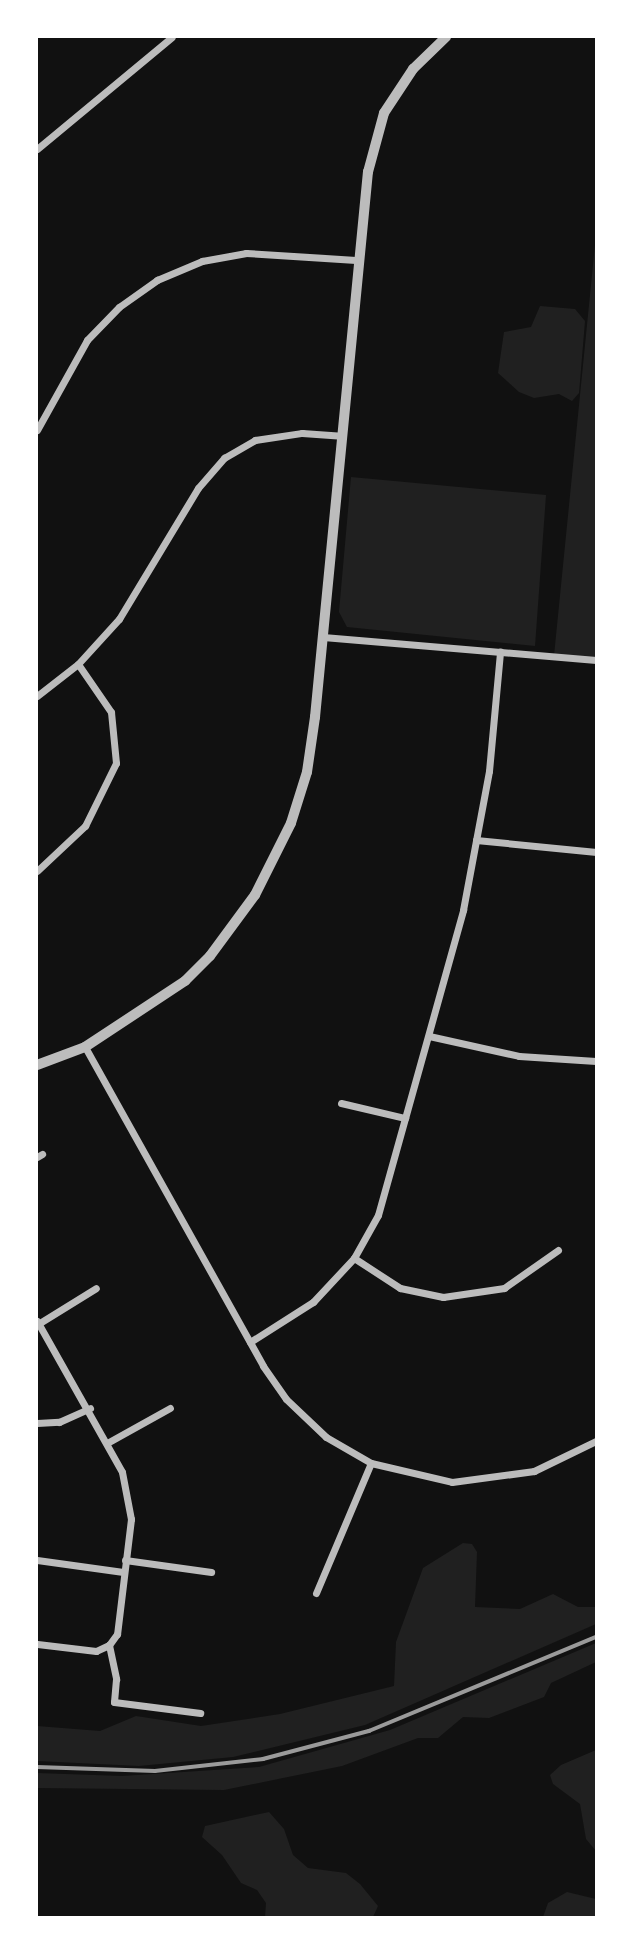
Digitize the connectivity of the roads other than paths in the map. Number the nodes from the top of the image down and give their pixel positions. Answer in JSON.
{"nodes":[{"id":1,"x":172,"y":37,"type":"edge"},
{"id":2,"x":446,"y":37,"type":"edge"},
{"id":3,"x":37,"y":149,"type":"edge"},
{"id":4,"x":356,"y":260,"type":"junction"},
{"id":5,"x":37,"y":430,"type":"edge"},
{"id":6,"x":341,"y":436,"type":"junction"},
{"id":7,"x":323,"y":637,"type":"junction"},
{"id":8,"x":500,"y":652,"type":"junction"},
{"id":9,"x":596,"y":660,"type":"edge"},
{"id":10,"x":78,"y":664,"type":"junction"},
{"id":11,"x":37,"y":696,"type":"edge"},
{"id":12,"x":476,"y":840,"type":"junction"},
{"id":13,"x":596,"y":852,"type":"edge"},
{"id":14,"x":37,"y":871,"type":"edge"},
{"id":15,"x":429,"y":1036,"type":"junction"},
{"id":16,"x":85,"y":1047,"type":"junction"},
{"id":17,"x":596,"y":1061,"type":"edge"},
{"id":18,"x":37,"y":1065,"type":"edge"},
{"id":19,"x":341,"y":1103,"type":"dead end"},
{"id":20,"x":405,"y":1118,"type":"junction"},
{"id":21,"x":558,"y":1251,"type":"dead end"},
{"id":22,"x":354,"y":1258,"type":"junction"},
{"id":23,"x":96,"y":1288,"type":"dead end"},
{"id":24,"x":37,"y":1322,"type":"edge"},
{"id":25,"x":250,"y":1342,"type":"junction"},
{"id":26,"x":90,"y":1408,"type":"junction"},
{"id":27,"x":170,"y":1408,"type":"dead end"},
{"id":28,"x":37,"y":1423,"type":"edge"},
{"id":29,"x":596,"y":1441,"type":"edge"},
{"id":30,"x":107,"y":1443,"type":"junction"},
{"id":31,"x":371,"y":1463,"type":"junction"},
{"id":32,"x":37,"y":1560,"type":"edge"},
{"id":33,"x":125,"y":1560,"type":"junction"},
{"id":34,"x":123,"y":1572,"type":"junction"},
{"id":35,"x":211,"y":1572,"type":"dead end"},
{"id":36,"x":316,"y":1593,"type":"dead end"},
{"id":37,"x":37,"y":1644,"type":"edge"},
{"id":38,"x":109,"y":1646,"type":"junction"},
{"id":39,"x":200,"y":1713,"type":"dead end"}],
"edges":[{"from":1,"to":3,"type":"street"},
{"from":2,"to":4,"type":"street"},
{"from":4,"to":5,"type":"street"},
{"from":4,"to":6,"type":"street"},
{"from":6,"to":7,"type":"street"},
{"from":6,"to":10,"type":"street"},
{"from":7,"to":8,"type":"street"},
{"from":7,"to":16,"type":"street"},
{"from":8,"to":9,"type":"street"},
{"from":8,"to":12,"type":"street"},
{"from":10,"to":11,"type":"street"},
{"from":10,"to":14,"type":"street"},
{"from":12,"to":13,"type":"street"},
{"from":12,"to":15,"type":"street"},
{"from":15,"to":17,"type":"street"},
{"from":15,"to":20,"type":"street"},
{"from":16,"to":18,"type":"street"},
{"from":16,"to":25,"type":"street"},
{"from":19,"to":20,"type":"street"},
{"from":20,"to":22,"type":"street"},
{"from":21,"to":22,"type":"street"},
{"from":22,"to":25,"type":"street"},
{"from":23,"to":24,"type":"street"},
{"from":24,"to":26,"type":"street"},
{"from":25,"to":31,"type":"street"},
{"from":26,"to":28,"type":"street"},
{"from":26,"to":30,"type":"street"},
{"from":27,"to":30,"type":"street"},
{"from":29,"to":31,"type":"street"},
{"from":30,"to":33,"type":"street"},
{"from":31,"to":36,"type":"street"},
{"from":32,"to":34,"type":"street"},
{"from":33,"to":34,"type":"street"},
{"from":33,"to":35,"type":"street"},
{"from":34,"to":38,"type":"street"},
{"from":37,"to":38,"type":"street"},
{"from":38,"to":39,"type":"street"}]}
